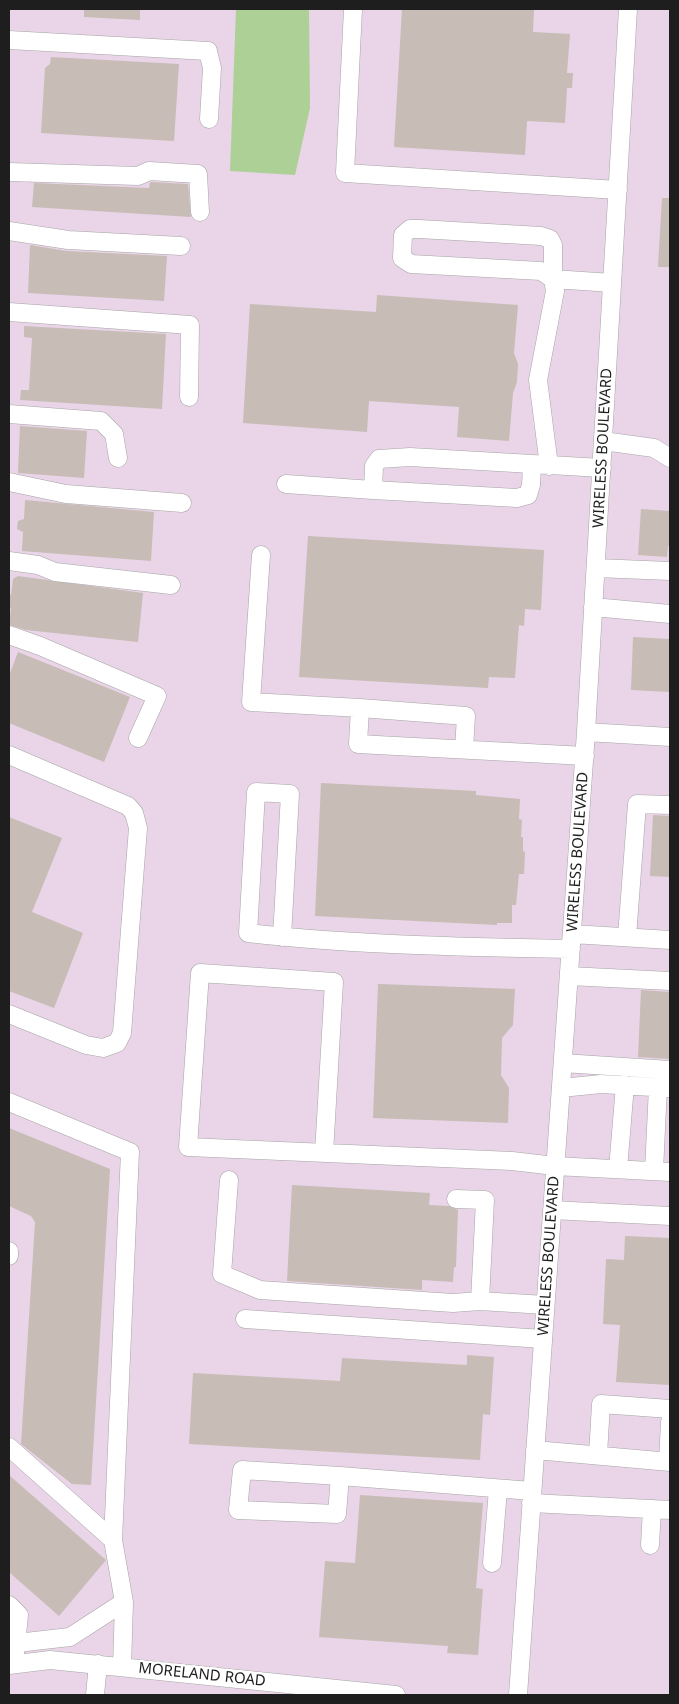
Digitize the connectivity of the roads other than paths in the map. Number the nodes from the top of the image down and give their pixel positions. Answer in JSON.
{"nodes":[{"id":1,"x":353,"y":9,"type":"edge"},
{"id":2,"x":628,"y":9,"type":"edge"},
{"id":3,"x":9,"y":40,"type":"edge"},
{"id":4,"x":210,"y":119,"type":"dead end"},
{"id":5,"x":9,"y":172,"type":"edge"},
{"id":6,"x":618,"y":190,"type":"junction"},
{"id":7,"x":200,"y":212,"type":"dead end"},
{"id":8,"x":9,"y":231,"type":"edge"},
{"id":9,"x":181,"y":246,"type":"dead end"},
{"id":10,"x":553,"y":279,"type":"junction"},
{"id":11,"x":612,"y":283,"type":"junction"},
{"id":12,"x":9,"y":312,"type":"edge"},
{"id":13,"x":189,"y":397,"type":"dead end"},
{"id":14,"x":9,"y":414,"type":"edge"},
{"id":15,"x":603,"y":441,"type":"junction"},
{"id":16,"x":118,"y":458,"type":"dead end"},
{"id":17,"x":670,"y":458,"type":"edge"},
{"id":18,"x":540,"y":466,"type":"junction"},
{"id":19,"x":602,"y":468,"type":"junction"},
{"id":20,"x":9,"y":482,"type":"edge"},
{"id":21,"x":286,"y":484,"type":"dead end"},
{"id":22,"x":373,"y":490,"type":"junction"},
{"id":23,"x":182,"y":503,"type":"dead end"},
{"id":24,"x":261,"y":556,"type":"dead end"},
{"id":25,"x":9,"y":561,"type":"edge"},
{"id":26,"x":596,"y":568,"type":"junction"},
{"id":27,"x":670,"y":571,"type":"edge"},
{"id":28,"x":171,"y":585,"type":"dead end"},
{"id":29,"x":594,"y":607,"type":"junction"},
{"id":30,"x":670,"y":614,"type":"edge"},
{"id":31,"x":9,"y":636,"type":"edge"},
{"id":32,"x":360,"y":708,"type":"junction"},
{"id":33,"x":586,"y":732,"type":"junction"},
{"id":34,"x":670,"y":737,"type":"edge"},
{"id":35,"x":138,"y":738,"type":"dead end"},
{"id":36,"x":464,"y":749,"type":"junction"},
{"id":37,"x":9,"y":755,"type":"edge"},
{"id":38,"x":585,"y":756,"type":"junction"},
{"id":39,"x":670,"y":805,"type":"edge"},
{"id":40,"x":282,"y":937,"type":"junction"},
{"id":41,"x":627,"y":937,"type":"junction"},
{"id":42,"x":670,"y":940,"type":"edge"},
{"id":43,"x":571,"y":942,"type":"junction"},
{"id":44,"x":569,"y":976,"type":"junction"},
{"id":45,"x":670,"y":981,"type":"edge"},
{"id":46,"x":9,"y":1014,"type":"edge"},
{"id":47,"x":563,"y":1062,"type":"junction"},
{"id":48,"x":670,"y":1070,"type":"edge"},
{"id":49,"x":625,"y":1085,"type":"junction"},
{"id":50,"x":561,"y":1088,"type":"junction"},
{"id":51,"x":664,"y":1088,"type":"edge"},
{"id":52,"x":9,"y":1102,"type":"edge"},
{"id":53,"x":324,"y":1153,"type":"junction"},
{"id":54,"x":555,"y":1166,"type":"junction"},
{"id":55,"x":618,"y":1169,"type":"junction"},
{"id":56,"x":662,"y":1172,"type":"edge"},
{"id":57,"x":229,"y":1180,"type":"dead end"},
{"id":58,"x":456,"y":1199,"type":"dead end"},
{"id":59,"x":552,"y":1210,"type":"junction"},
{"id":60,"x":670,"y":1216,"type":"edge"},
{"id":61,"x":9,"y":1251,"type":"edge"},
{"id":62,"x":9,"y":1256,"type":"edge"},
{"id":63,"x":480,"y":1301,"type":"junction"},
{"id":64,"x":546,"y":1305,"type":"junction"},
{"id":65,"x":245,"y":1319,"type":"dead end"},
{"id":66,"x":543,"y":1339,"type":"junction"},
{"id":67,"x":670,"y":1409,"type":"edge"},
{"id":68,"x":670,"y":1422,"type":"edge"},
{"id":69,"x":9,"y":1447,"type":"edge"},
{"id":70,"x":535,"y":1450,"type":"junction"},
{"id":71,"x":598,"y":1455,"type":"junction"},
{"id":72,"x":669,"y":1462,"type":"edge"},
{"id":73,"x":340,"y":1476,"type":"junction"},
{"id":74,"x":498,"y":1489,"type":"junction"},
{"id":75,"x":532,"y":1497,"type":"junction"},
{"id":76,"x":652,"y":1509,"type":"junction"},
{"id":77,"x":670,"y":1510,"type":"edge"},
{"id":78,"x":113,"y":1540,"type":"junction"},
{"id":79,"x":650,"y":1545,"type":"dead end"},
{"id":80,"x":492,"y":1563,"type":"dead end"},
{"id":81,"x":124,"y":1602,"type":"junction"},
{"id":82,"x":9,"y":1605,"type":"edge"},
{"id":83,"x":17,"y":1642,"type":"junction"},
{"id":84,"x":98,"y":1664,"type":"junction"},
{"id":85,"x":12,"y":1665,"type":"edge"},
{"id":86,"x":122,"y":1667,"type":"junction"},
{"id":87,"x":284,"y":1689,"type":"edge"},
{"id":88,"x":350,"y":1692,"type":"edge"},
{"id":89,"x":95,"y":1695,"type":"edge"},
{"id":90,"x":396,"y":1695,"type":"edge"},
{"id":91,"x":518,"y":1695,"type":"edge"}],
"edges":[{"from":1,"to":6,"type":"street"},
{"from":2,"to":6,"type":"street","name":"WIRELESS BOULEVARD"},
{"from":3,"to":4,"type":"street"},
{"from":5,"to":7,"type":"street"},
{"from":6,"to":11,"type":"street","name":"WIRELESS BOULEVARD"},
{"from":8,"to":9,"type":"street"},
{"from":10,"to":10,"type":"street"},
{"from":10,"to":11,"type":"street"},
{"from":10,"to":18,"type":"street"},
{"from":11,"to":15,"type":"street","name":"WIRELESS BOULEVARD"},
{"from":12,"to":13,"type":"street"},
{"from":14,"to":16,"type":"street"},
{"from":15,"to":17,"type":"street"},
{"from":15,"to":19,"type":"street","name":"WIRELESS BOULEVARD"},
{"from":18,"to":19,"type":"street"},
{"from":18,"to":22,"type":"street"},
{"from":18,"to":22,"type":"street"},
{"from":19,"to":26,"type":"street","name":"WIRELESS BOULEVARD"},
{"from":20,"to":23,"type":"street"},
{"from":21,"to":22,"type":"street"},
{"from":24,"to":32,"type":"street"},
{"from":25,"to":28,"type":"street"},
{"from":26,"to":27,"type":"street"},
{"from":26,"to":29,"type":"street","name":"WIRELESS BOULEVARD"},
{"from":29,"to":30,"type":"street"},
{"from":29,"to":33,"type":"street","name":"WIRELESS BOULEVARD"},
{"from":31,"to":35,"type":"street"},
{"from":32,"to":36,"type":"street"},
{"from":32,"to":36,"type":"street"},
{"from":33,"to":34,"type":"street"},
{"from":33,"to":38,"type":"street","name":"WIRELESS BOULEVARD"},
{"from":36,"to":38,"type":"street"},
{"from":37,"to":46,"type":"street"},
{"from":38,"to":43,"type":"street","name":"WIRELESS BOULEVARD"},
{"from":39,"to":41,"type":"street"},
{"from":40,"to":40,"type":"street"},
{"from":40,"to":43,"type":"street"},
{"from":41,"to":42,"type":"street"},
{"from":41,"to":43,"type":"street"},
{"from":43,"to":44,"type":"street","name":"WIRELESS BOULEVARD"},
{"from":44,"to":45,"type":"street"},
{"from":44,"to":47,"type":"street","name":"WIRELESS BOULEVARD"},
{"from":47,"to":48,"type":"street"},
{"from":47,"to":50,"type":"street","name":"WIRELESS BOULEVARD"},
{"from":49,"to":50,"type":"street"},
{"from":49,"to":51,"type":"street"},
{"from":49,"to":55,"type":"street"},
{"from":50,"to":54,"type":"street","name":"WIRELESS BOULEVARD"},
{"from":51,"to":56,"type":"street"},
{"from":52,"to":78,"type":"street"},
{"from":53,"to":53,"type":"street"},
{"from":53,"to":54,"type":"street"},
{"from":54,"to":55,"type":"street"},
{"from":54,"to":59,"type":"street","name":"WIRELESS BOULEVARD"},
{"from":55,"to":56,"type":"street"},
{"from":57,"to":63,"type":"street"},
{"from":58,"to":63,"type":"street"},
{"from":59,"to":60,"type":"street"},
{"from":59,"to":64,"type":"street","name":"WIRELESS BOULEVARD"},
{"from":61,"to":62,"type":"street"},
{"from":63,"to":64,"type":"street"},
{"from":64,"to":66,"type":"street","name":"WIRELESS BOULEVARD"},
{"from":65,"to":66,"type":"street"},
{"from":66,"to":70,"type":"street","name":"WIRELESS BOULEVARD"},
{"from":67,"to":71,"type":"street"},
{"from":68,"to":72,"type":"street"},
{"from":69,"to":78,"type":"street"},
{"from":70,"to":71,"type":"street"},
{"from":70,"to":75,"type":"street","name":"WIRELESS BOULEVARD"},
{"from":71,"to":72,"type":"street"},
{"from":73,"to":73,"type":"street"},
{"from":73,"to":74,"type":"street"},
{"from":74,"to":75,"type":"street"},
{"from":74,"to":80,"type":"street"},
{"from":75,"to":76,"type":"street"},
{"from":75,"to":91,"type":"street","name":"WIRELESS BOULEVARD"},
{"from":76,"to":77,"type":"street"},
{"from":76,"to":79,"type":"street"},
{"from":78,"to":81,"type":"street"},
{"from":81,"to":83,"type":"street"},
{"from":81,"to":86,"type":"street"},
{"from":82,"to":83,"type":"street"},
{"from":83,"to":85,"type":"street"},
{"from":84,"to":85,"type":"street","name":"MORELAND ROAD"},
{"from":84,"to":86,"type":"street","name":"MORELAND ROAD"},
{"from":84,"to":89,"type":"street"},
{"from":86,"to":87,"type":"street","name":"MORELAND ROAD"},
{"from":87,"to":88,"type":"street","name":"MORELAND ROAD"},
{"from":88,"to":90,"type":"street","name":"MORELAND ROAD"}]}
